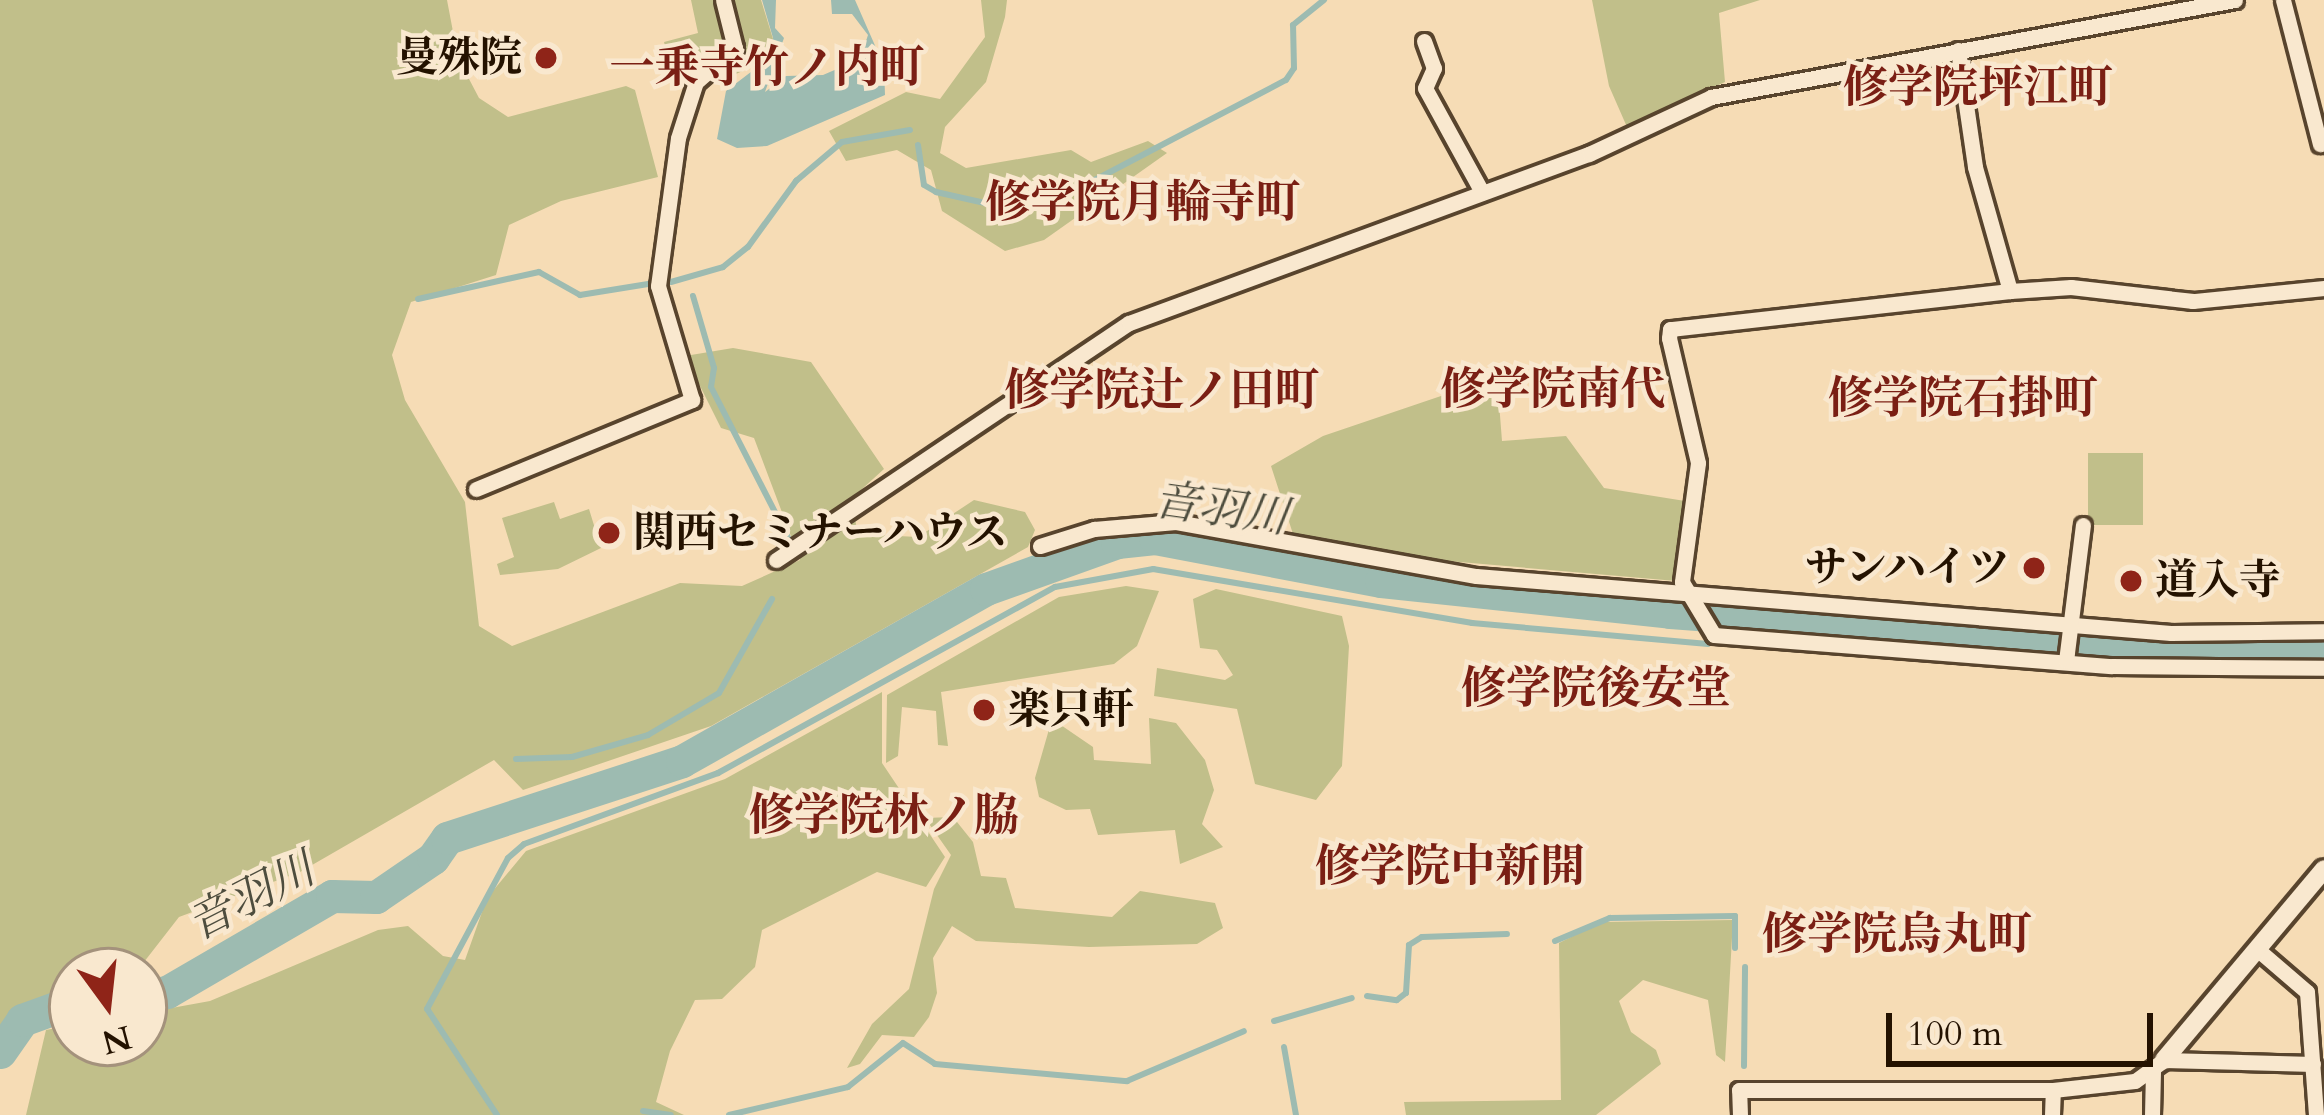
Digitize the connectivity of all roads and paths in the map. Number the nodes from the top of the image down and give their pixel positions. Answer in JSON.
{"nodes":[{"id":1,"x":724,"y":0,"type":"edge"},
{"id":2,"x":2234,"y":0,"type":"edge"},
{"id":3,"x":2284,"y":0,"type":"edge"},
{"id":4,"x":1424,"y":41,"type":"dead end"},
{"id":5,"x":1958,"y":50,"type":"junction"},
{"id":6,"x":2320,"y":144,"type":"dead end"},
{"id":7,"x":1482,"y":192,"type":"junction"},
{"id":8,"x":2324,"y":288,"type":"edge"},
{"id":9,"x":2011,"y":291,"type":"junction"},
{"id":10,"x":476,"y":489,"type":"dead end"},
{"id":11,"x":2083,"y":526,"type":"dead end"},
{"id":12,"x":1040,"y":546,"type":"dead end"},
{"id":13,"x":776,"y":560,"type":"dead end"},
{"id":14,"x":1692,"y":599,"type":"junction"},
{"id":15,"x":2071,"y":627,"type":"junction"},
{"id":16,"x":2324,"y":631,"type":"edge"},
{"id":17,"x":2066,"y":661,"type":"junction"},
{"id":18,"x":2324,"y":668,"type":"edge"},
{"id":19,"x":2324,"y":869,"type":"edge"},
{"id":20,"x":2257,"y":949,"type":"junction"},
{"id":21,"x":2312,"y":1064,"type":"junction"},
{"id":22,"x":2158,"y":1066,"type":"junction"},
{"id":23,"x":2053,"y":1090,"type":"junction"},
{"id":24,"x":1740,"y":1115,"type":"edge"},
{"id":25,"x":2052,"y":1115,"type":"edge"},
{"id":26,"x":2152,"y":1115,"type":"edge"},
{"id":27,"x":2316,"y":1115,"type":"edge"}],
"edges":[{"from":1,"to":10,"type":"street"},
{"from":2,"to":5,"type":"street"},
{"from":3,"to":6,"type":"street"},
{"from":4,"to":7,"type":"street"},
{"from":5,"to":7,"type":"street"},
{"from":5,"to":9,"type":"street"},
{"from":7,"to":13,"type":"street"},
{"from":8,"to":9,"type":"street"},
{"from":9,"to":14,"type":"street"},
{"from":11,"to":15,"type":"street"},
{"from":12,"to":14,"type":"street"},
{"from":14,"to":15,"type":"street"},
{"from":14,"to":17,"type":"street"},
{"from":15,"to":16,"type":"street"},
{"from":15,"to":17,"type":"street"},
{"from":17,"to":18,"type":"street"},
{"from":19,"to":20,"type":"street"},
{"from":20,"to":21,"type":"street"},
{"from":20,"to":22,"type":"street"},
{"from":21,"to":22,"type":"street"},
{"from":21,"to":27,"type":"street"},
{"from":22,"to":23,"type":"street"},
{"from":22,"to":26,"type":"street"},
{"from":23,"to":24,"type":"street"},
{"from":23,"to":25,"type":"street"}]}
